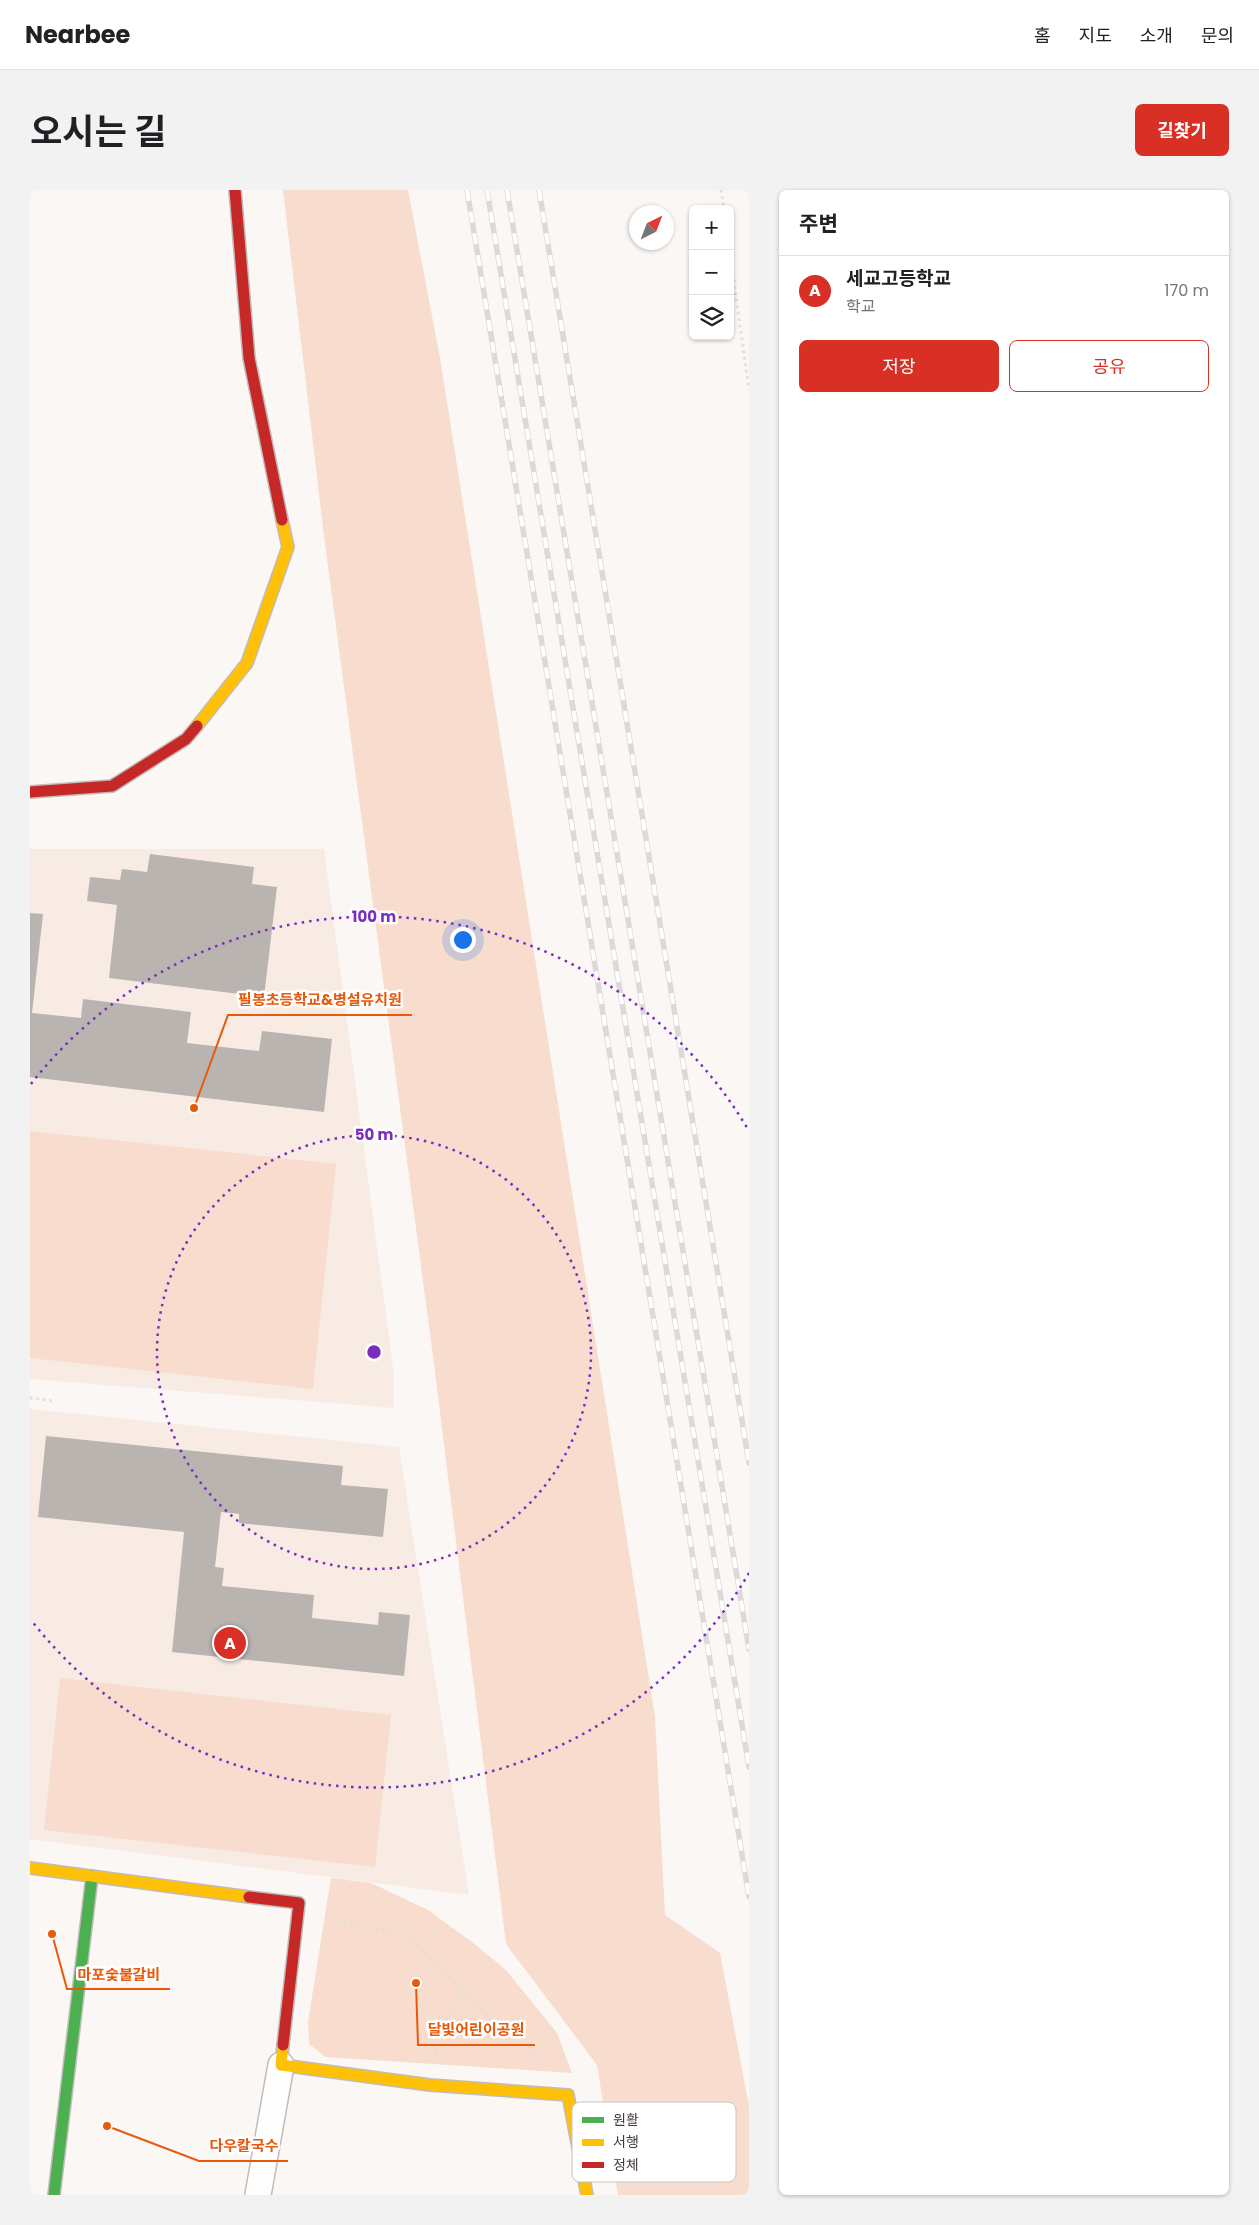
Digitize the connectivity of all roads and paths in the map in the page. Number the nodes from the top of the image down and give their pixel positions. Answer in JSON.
{"nodes":[{"id":1,"x":235,"y":190,"type":"edge"},
{"id":2,"x":721,"y":190,"type":"edge"},
{"id":3,"x":723,"y":205,"type":"edge"},
{"id":4,"x":734,"y":283,"type":"edge"},
{"id":5,"x":749,"y":390,"type":"edge"},
{"id":6,"x":30,"y":792,"type":"edge"},
{"id":7,"x":30,"y":1398,"type":"edge"},
{"id":8,"x":54,"y":1401,"type":"dead end"},
{"id":9,"x":30,"y":1868,"type":"edge"},
{"id":10,"x":92,"y":1876,"type":"junction"},
{"id":11,"x":299,"y":1903,"type":"junction"},
{"id":12,"x":463,"y":1992,"type":"junction"},
{"id":13,"x":281,"y":2064,"type":"junction"},
{"id":14,"x":430,"y":2085,"type":"junction"},
{"id":15,"x":550,"y":2092,"type":"junction"},
{"id":16,"x":572,"y":2117,"type":"edge"},
{"id":17,"x":584,"y":2182,"type":"edge"},
{"id":18,"x":54,"y":2195,"type":"edge"},
{"id":19,"x":258,"y":2195,"type":"edge"},
{"id":20,"x":586,"y":2195,"type":"edge"}],
"edges":[{"from":1,"to":6,"type":"street"},
{"from":2,"to":3,"type":"path"},
{"from":4,"to":5,"type":"path"},
{"from":7,"to":8,"type":"path"},
{"from":9,"to":10,"type":"street"},
{"from":10,"to":11,"type":"street"},
{"from":10,"to":18,"type":"street"},
{"from":11,"to":12,"type":"path"},
{"from":11,"to":13,"type":"street"},
{"from":12,"to":14,"type":"path"},
{"from":12,"to":15,"type":"path"},
{"from":13,"to":14,"type":"street"},
{"from":13,"to":19,"type":"street"},
{"from":14,"to":15,"type":"street"},
{"from":15,"to":16,"type":"street"},
{"from":17,"to":20,"type":"street"}]}
